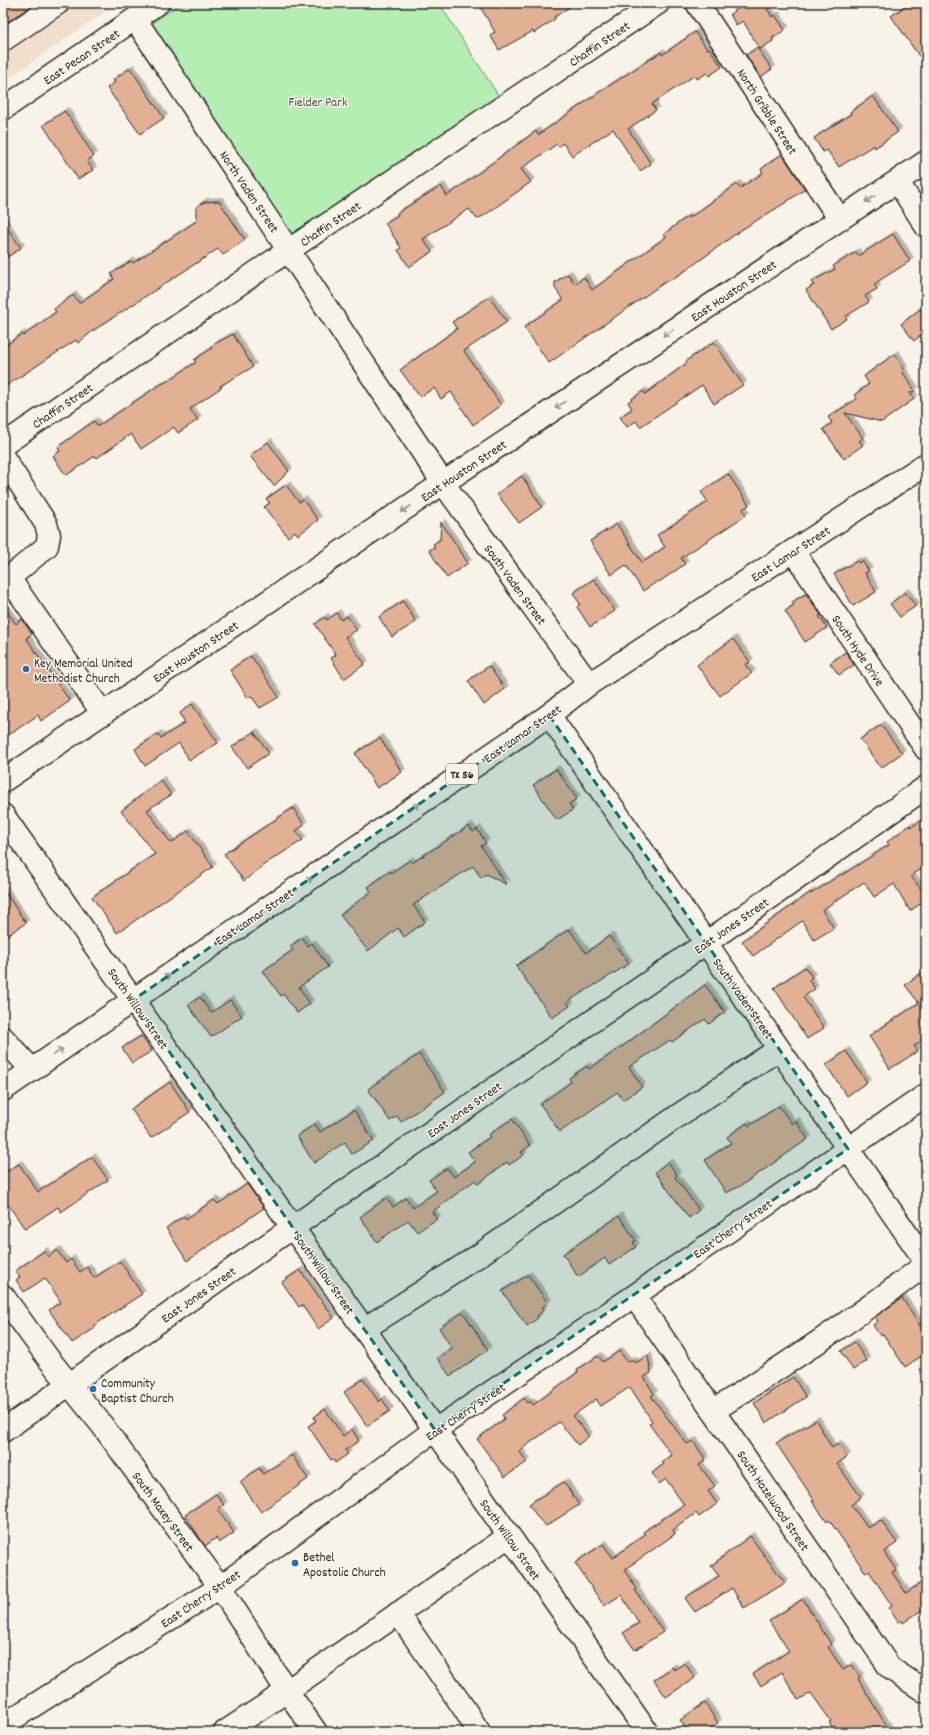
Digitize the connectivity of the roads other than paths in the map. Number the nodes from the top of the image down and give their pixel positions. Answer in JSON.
{"nodes":[{"id":1,"x":58,"y":3,"type":"edge"},
{"id":2,"x":158,"y":3,"type":"edge"},
{"id":3,"x":658,"y":3,"type":"edge"},
{"id":4,"x":697,"y":3,"type":"edge"},
{"id":5,"x":135,"y":19,"type":"junction"},
{"id":6,"x":3,"y":40,"type":"edge"},
{"id":7,"x":3,"y":109,"type":"edge"},
{"id":8,"x":926,"y":162,"type":"edge"},
{"id":9,"x":898,"y":182,"type":"junction"},
{"id":10,"x":839,"y":218,"type":"junction"},
{"id":11,"x":926,"y":226,"type":"edge"},
{"id":12,"x":289,"y":250,"type":"junction"},
{"id":13,"x":3,"y":445,"type":"edge"},
{"id":14,"x":3,"y":457,"type":"edge"},
{"id":15,"x":926,"y":464,"type":"edge"},
{"id":16,"x":443,"y":484,"type":"junction"},
{"id":17,"x":793,"y":551,"type":"junction"},
{"id":18,"x":6,"y":578,"type":"edge"},
{"id":19,"x":589,"y":684,"type":"junction"},
{"id":20,"x":103,"y":714,"type":"junction"},
{"id":21,"x":549,"y":715,"type":"junction"},
{"id":22,"x":926,"y":749,"type":"edge"},
{"id":23,"x":3,"y":781,"type":"edge"},
{"id":24,"x":926,"y":787,"type":"edge"},
{"id":25,"x":3,"y":815,"type":"edge"},
{"id":26,"x":706,"y":943,"type":"junction"},
{"id":27,"x":133,"y":1000,"type":"junction"},
{"id":28,"x":3,"y":1038,"type":"edge"},
{"id":29,"x":779,"y":1049,"type":"junction"},
{"id":30,"x":32,"y":1070,"type":"junction"},
{"id":31,"x":3,"y":1090,"type":"edge"},
{"id":32,"x":926,"y":1095,"type":"edge"},
{"id":33,"x":848,"y":1149,"type":"junction"},
{"id":34,"x":293,"y":1227,"type":"junction"},
{"id":35,"x":926,"y":1263,"type":"edge"},
{"id":36,"x":3,"y":1296,"type":"edge"},
{"id":37,"x":634,"y":1296,"type":"junction"},
{"id":38,"x":364,"y":1329,"type":"junction"},
{"id":39,"x":70,"y":1386,"type":"junction"},
{"id":40,"x":713,"y":1411,"type":"junction"},
{"id":41,"x":435,"y":1430,"type":"junction"},
{"id":42,"x":3,"y":1431,"type":"edge"},
{"id":43,"x":509,"y":1536,"type":"junction"},
{"id":44,"x":220,"y":1587,"type":"junction"},
{"id":45,"x":398,"y":1613,"type":"junction"},
{"id":46,"x":287,"y":1691,"type":"junction"},
{"id":47,"x":926,"y":1692,"type":"edge"},
{"id":48,"x":3,"y":1725,"type":"edge"},
{"id":49,"x":225,"y":1732,"type":"edge"},
{"id":50,"x":316,"y":1732,"type":"edge"},
{"id":51,"x":479,"y":1732,"type":"edge"},
{"id":52,"x":647,"y":1732,"type":"edge"}],
"edges":[{"from":1,"to":6,"type":"street"},
{"from":2,"to":5,"type":"street","name":"East Pecan Street"},
{"from":3,"to":12,"type":"street","name":"Chaffin Street"},
{"from":4,"to":10,"type":"street","name":"North Gribble Street"},
{"from":5,"to":7,"type":"street","name":"East Pecan Street"},
{"from":5,"to":12,"type":"street","name":"North Vaden Street"},
{"from":8,"to":9,"type":"street","name":"East Houston Street"},
{"from":9,"to":10,"type":"street","name":"East Houston Street","one_way":true},
{"from":9,"to":11,"type":"street"},
{"from":10,"to":16,"type":"street","name":"East Houston Street","one_way":true},
{"from":12,"to":13,"type":"street","name":"Chaffin Street"},
{"from":12,"to":16,"type":"street","name":"North Vaden Street"},
{"from":14,"to":18,"type":"street"},
{"from":15,"to":17,"type":"street","name":"East Lamar Street","number":"TX 56"},
{"from":16,"to":19,"type":"street","name":"South Vaden Street"},
{"from":16,"to":20,"type":"street","name":"East Houston Street","one_way":true},
{"from":17,"to":19,"type":"street","name":"East Lamar Street","number":"TX 56"},
{"from":17,"to":22,"type":"street","name":"South Hyde Drive"},
{"from":18,"to":20,"type":"street"},
{"from":19,"to":21,"type":"street","name":"East Lamar Street","number":"TX 56"},
{"from":20,"to":23,"type":"street","name":"East Houston Street"},
{"from":21,"to":26,"type":"street","name":"South Vaden Street"},
{"from":27,"to":21,"type":"street","name":"East Lamar Street","number":"TX 56","one_way":true},
{"from":24,"to":26,"type":"street","name":"East Jones Street"},
{"from":25,"to":27,"type":"street","name":"South Willow Street"},
{"from":26,"to":29,"type":"street","name":"South Vaden Street"},
{"from":26,"to":34,"type":"street","name":"East Jones Street"},
{"from":30,"to":27,"type":"street","name":"East Lamar Street","number":"TX 56","one_way":true},
{"from":27,"to":34,"type":"street","name":"South Willow Street"},
{"from":28,"to":30,"type":"street"},
{"from":29,"to":33,"type":"street","name":"South Vaden Street"},
{"from":29,"to":38,"type":"street"},
{"from":30,"to":31,"type":"street","name":"East Lamar Street","number":"TX 56"},
{"from":32,"to":33,"type":"street","name":"East Cherry Street"},
{"from":33,"to":35,"type":"street","name":"South Vaden Street"},
{"from":33,"to":37,"type":"street","name":"East Cherry Street"},
{"from":34,"to":38,"type":"street","name":"South Willow Street"},
{"from":34,"to":39,"type":"street","name":"East Jones Street"},
{"from":35,"to":40,"type":"street"},
{"from":36,"to":39,"type":"street","name":"South Maxey Street"},
{"from":37,"to":40,"type":"street","name":"South Hazelwood Street"},
{"from":37,"to":41,"type":"street","name":"East Cherry Street"},
{"from":38,"to":41,"type":"street","name":"South Willow Street"},
{"from":39,"to":42,"type":"street","name":"East Jones Street"},
{"from":39,"to":44,"type":"street","name":"South Maxey Street"},
{"from":40,"to":47,"type":"street","name":"South Hazelwood Street"},
{"from":41,"to":43,"type":"street","name":"South Willow Street"},
{"from":41,"to":44,"type":"street","name":"East Cherry Street"},
{"from":43,"to":45,"type":"street"},
{"from":43,"to":52,"type":"street","name":"South Willow Street"},
{"from":44,"to":46,"type":"street","name":"South Maxey Street"},
{"from":44,"to":48,"type":"street","name":"East Cherry Street"},
{"from":45,"to":46,"type":"street"},
{"from":45,"to":51,"type":"street"},
{"from":46,"to":49,"type":"street"},
{"from":46,"to":50,"type":"street","name":"South Maxey Street"}]}
